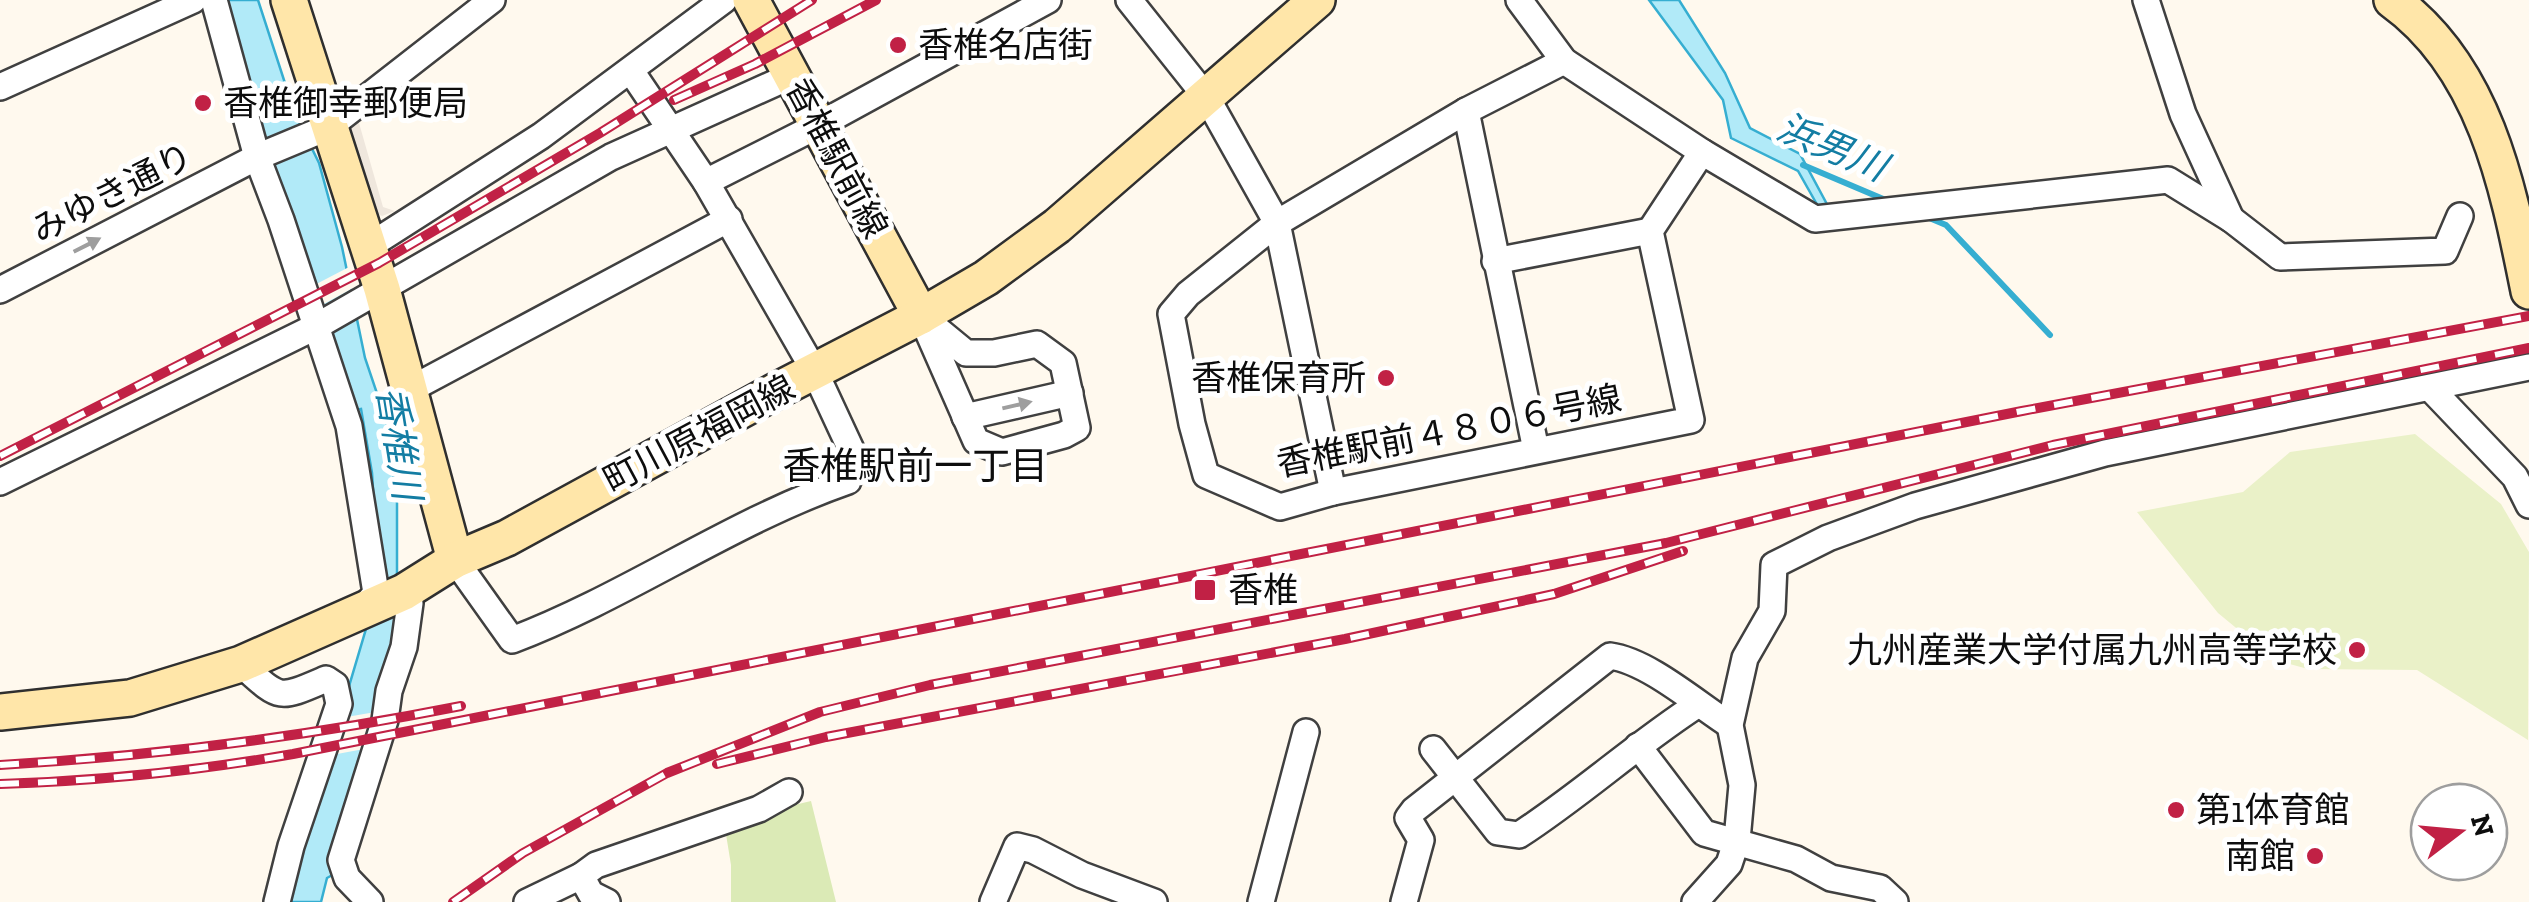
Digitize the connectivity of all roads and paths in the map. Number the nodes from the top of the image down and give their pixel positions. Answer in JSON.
{"nodes":[{"id":1,"x":193,"y":0,"type":"edge"},
{"id":2,"x":214,"y":0,"type":"edge"},
{"id":3,"x":289,"y":0,"type":"edge"},
{"id":4,"x":492,"y":0,"type":"edge"},
{"id":5,"x":724,"y":0,"type":"edge"},
{"id":6,"x":751,"y":0,"type":"edge"},
{"id":7,"x":1048,"y":0,"type":"edge"},
{"id":8,"x":1129,"y":0,"type":"edge"},
{"id":9,"x":1317,"y":0,"type":"edge"},
{"id":10,"x":1519,"y":0,"type":"edge"},
{"id":11,"x":2146,"y":0,"type":"edge"},
{"id":12,"x":2392,"y":0,"type":"edge"},
{"id":13,"x":1564,"y":61,"type":"junction"},
{"id":14,"x":631,"y":70,"type":"junction"},
{"id":15,"x":793,"y":75,"type":"junction"},
{"id":16,"x":0,"y":87,"type":"edge"},
{"id":17,"x":1208,"y":98,"type":"junction"},
{"id":18,"x":1466,"y":112,"type":"junction"},
{"id":19,"x":819,"y":125,"type":"junction"},
{"id":20,"x":672,"y":128,"type":"junction"},
{"id":21,"x":318,"y":132,"type":"junction"},
{"id":22,"x":1702,"y":152,"type":"junction"},
{"id":23,"x":262,"y":155,"type":"junction"},
{"id":24,"x":706,"y":182,"type":"junction"},
{"id":25,"x":2460,"y":216,"type":"dead end"},
{"id":26,"x":729,"y":219,"type":"junction"},
{"id":27,"x":2230,"y":219,"type":"junction"},
{"id":28,"x":1277,"y":222,"type":"junction"},
{"id":29,"x":1650,"y":231,"type":"junction"},
{"id":30,"x":366,"y":248,"type":"junction"},
{"id":31,"x":1495,"y":261,"type":"junction"},
{"id":32,"x":382,"y":289,"type":"junction"},
{"id":33,"x":0,"y":290,"type":"edge"},
{"id":34,"x":2529,"y":291,"type":"edge"},
{"id":35,"x":922,"y":316,"type":"junction"},
{"id":36,"x":317,"y":326,"type":"junction"},
{"id":37,"x":2529,"y":366,"type":"edge"},
{"id":38,"x":814,"y":372,"type":"junction"},
{"id":39,"x":2431,"y":389,"type":"junction"},
{"id":40,"x":409,"y":390,"type":"junction"},
{"id":41,"x":1070,"y":393,"type":"junction"},
{"id":42,"x":965,"y":417,"type":"junction"},
{"id":43,"x":1536,"y":450,"type":"junction"},
{"id":44,"x":0,"y":482,"type":"edge"},
{"id":45,"x":1332,"y":492,"type":"junction"},
{"id":46,"x":2529,"y":505,"type":"edge"},
{"id":47,"x":455,"y":560,"type":"junction"},
{"id":48,"x":404,"y":592,"type":"junction"},
{"id":49,"x":360,"y":612,"type":"junction"},
{"id":50,"x":242,"y":664,"type":"junction"},
{"id":51,"x":1697,"y":705,"type":"junction"},
{"id":52,"x":0,"y":712,"type":"edge"},
{"id":53,"x":1730,"y":725,"type":"junction"},
{"id":54,"x":1306,"y":732,"type":"dead end"},
{"id":55,"x":1638,"y":746,"type":"junction"},
{"id":56,"x":1433,"y":749,"type":"dead end"},
{"id":57,"x":1456,"y":778,"type":"junction"},
{"id":58,"x":788,"y":792,"type":"dead end"},
{"id":59,"x":1738,"y":840,"type":"junction"},
{"id":60,"x":580,"y":876,"type":"junction"},
{"id":61,"x":277,"y":902,"type":"edge"},
{"id":62,"x":370,"y":902,"type":"edge"},
{"id":63,"x":526,"y":902,"type":"edge"},
{"id":64,"x":607,"y":902,"type":"edge"},
{"id":65,"x":993,"y":902,"type":"edge"},
{"id":66,"x":1154,"y":902,"type":"edge"},
{"id":67,"x":1261,"y":902,"type":"edge"},
{"id":68,"x":1404,"y":902,"type":"edge"},
{"id":69,"x":1696,"y":902,"type":"edge"},
{"id":70,"x":1895,"y":902,"type":"edge"}],
"edges":[{"from":1,"to":16,"type":"street"},
{"from":2,"to":23,"type":"street"},
{"from":3,"to":21,"type":"main road"},
{"from":4,"to":21,"type":"street","name":"みゆき通り"},
{"from":5,"to":14,"type":"street"},
{"from":6,"to":15,"type":"main road","name":"香椎駅前線"},
{"from":7,"to":19,"type":"street"},
{"from":8,"to":17,"type":"street"},
{"from":9,"to":17,"type":"main road","name":"町川原福岡線"},
{"from":10,"to":13,"type":"street"},
{"from":11,"to":27,"type":"street"},
{"from":12,"to":34,"type":"main road"},
{"from":13,"to":18,"type":"street"},
{"from":13,"to":22,"type":"street"},
{"from":14,"to":20,"type":"street"},
{"from":14,"to":30,"type":"street"},
{"from":15,"to":19,"type":"main road","name":"香椎駅前線"},
{"from":15,"to":20,"type":"street"},
{"from":17,"to":28,"type":"street"},
{"from":17,"to":35,"type":"main road","name":"町川原福岡線"},
{"from":18,"to":28,"type":"street"},
{"from":18,"to":31,"type":"street"},
{"from":19,"to":24,"type":"street"},
{"from":19,"to":35,"type":"main road","name":"香椎駅前線"},
{"from":20,"to":24,"type":"street"},
{"from":20,"to":32,"type":"street"},
{"from":21,"to":23,"type":"street","name":"みゆき通り"},
{"from":21,"to":30,"type":"main road"},
{"from":22,"to":27,"type":"street"},
{"from":22,"to":29,"type":"street"},
{"from":33,"to":23,"type":"street","name":"みゆき通り","one_way":true},
{"from":23,"to":36,"type":"street"},
{"from":24,"to":26,"type":"street"},
{"from":25,"to":27,"type":"street"},
{"from":26,"to":38,"type":"street"},
{"from":26,"to":40,"type":"street"},
{"from":28,"to":45,"type":"street"},
{"from":28,"to":45,"type":"street","name":"香椎駅前４８０６号線"},
{"from":29,"to":31,"type":"street"},
{"from":29,"to":43,"type":"street","name":"香椎駅前４８０６号線"},
{"from":30,"to":32,"type":"main road"},
{"from":31,"to":43,"type":"street"},
{"from":32,"to":36,"type":"street"},
{"from":32,"to":40,"type":"main road"},
{"from":35,"to":38,"type":"main road","name":"町川原福岡線"},
{"from":35,"to":41,"type":"street"},
{"from":35,"to":42,"type":"street"},
{"from":36,"to":44,"type":"street"},
{"from":36,"to":49,"type":"street"},
{"from":37,"to":39,"type":"street"},
{"from":38,"to":47,"type":"main road","name":"町川原福岡線"},
{"from":38,"to":47,"type":"street"},
{"from":39,"to":46,"type":"street"},
{"from":39,"to":53,"type":"street"},
{"from":40,"to":47,"type":"main road"},
{"from":42,"to":41,"type":"street","one_way":true},
{"from":41,"to":42,"type":"street"},
{"from":43,"to":45,"type":"street","name":"香椎駅前４８０６号線"},
{"from":47,"to":48,"type":"main road","name":"町川原福岡線"},
{"from":48,"to":49,"type":"main road","name":"町川原福岡線"},
{"from":48,"to":62,"type":"street"},
{"from":49,"to":50,"type":"main road","name":"町川原福岡線"},
{"from":50,"to":52,"type":"main road","name":"町川原福岡線"},
{"from":50,"to":61,"type":"street"},
{"from":51,"to":53,"type":"street"},
{"from":51,"to":55,"type":"street"},
{"from":51,"to":57,"type":"street"},
{"from":53,"to":59,"type":"street"},
{"from":54,"to":67,"type":"street"},
{"from":55,"to":57,"type":"street"},
{"from":55,"to":59,"type":"street"},
{"from":56,"to":57,"type":"street"},
{"from":57,"to":68,"type":"street"},
{"from":58,"to":60,"type":"street"},
{"from":59,"to":69,"type":"street"},
{"from":59,"to":70,"type":"street"},
{"from":60,"to":63,"type":"street"},
{"from":60,"to":64,"type":"street"},
{"from":65,"to":66,"type":"street"}]}
